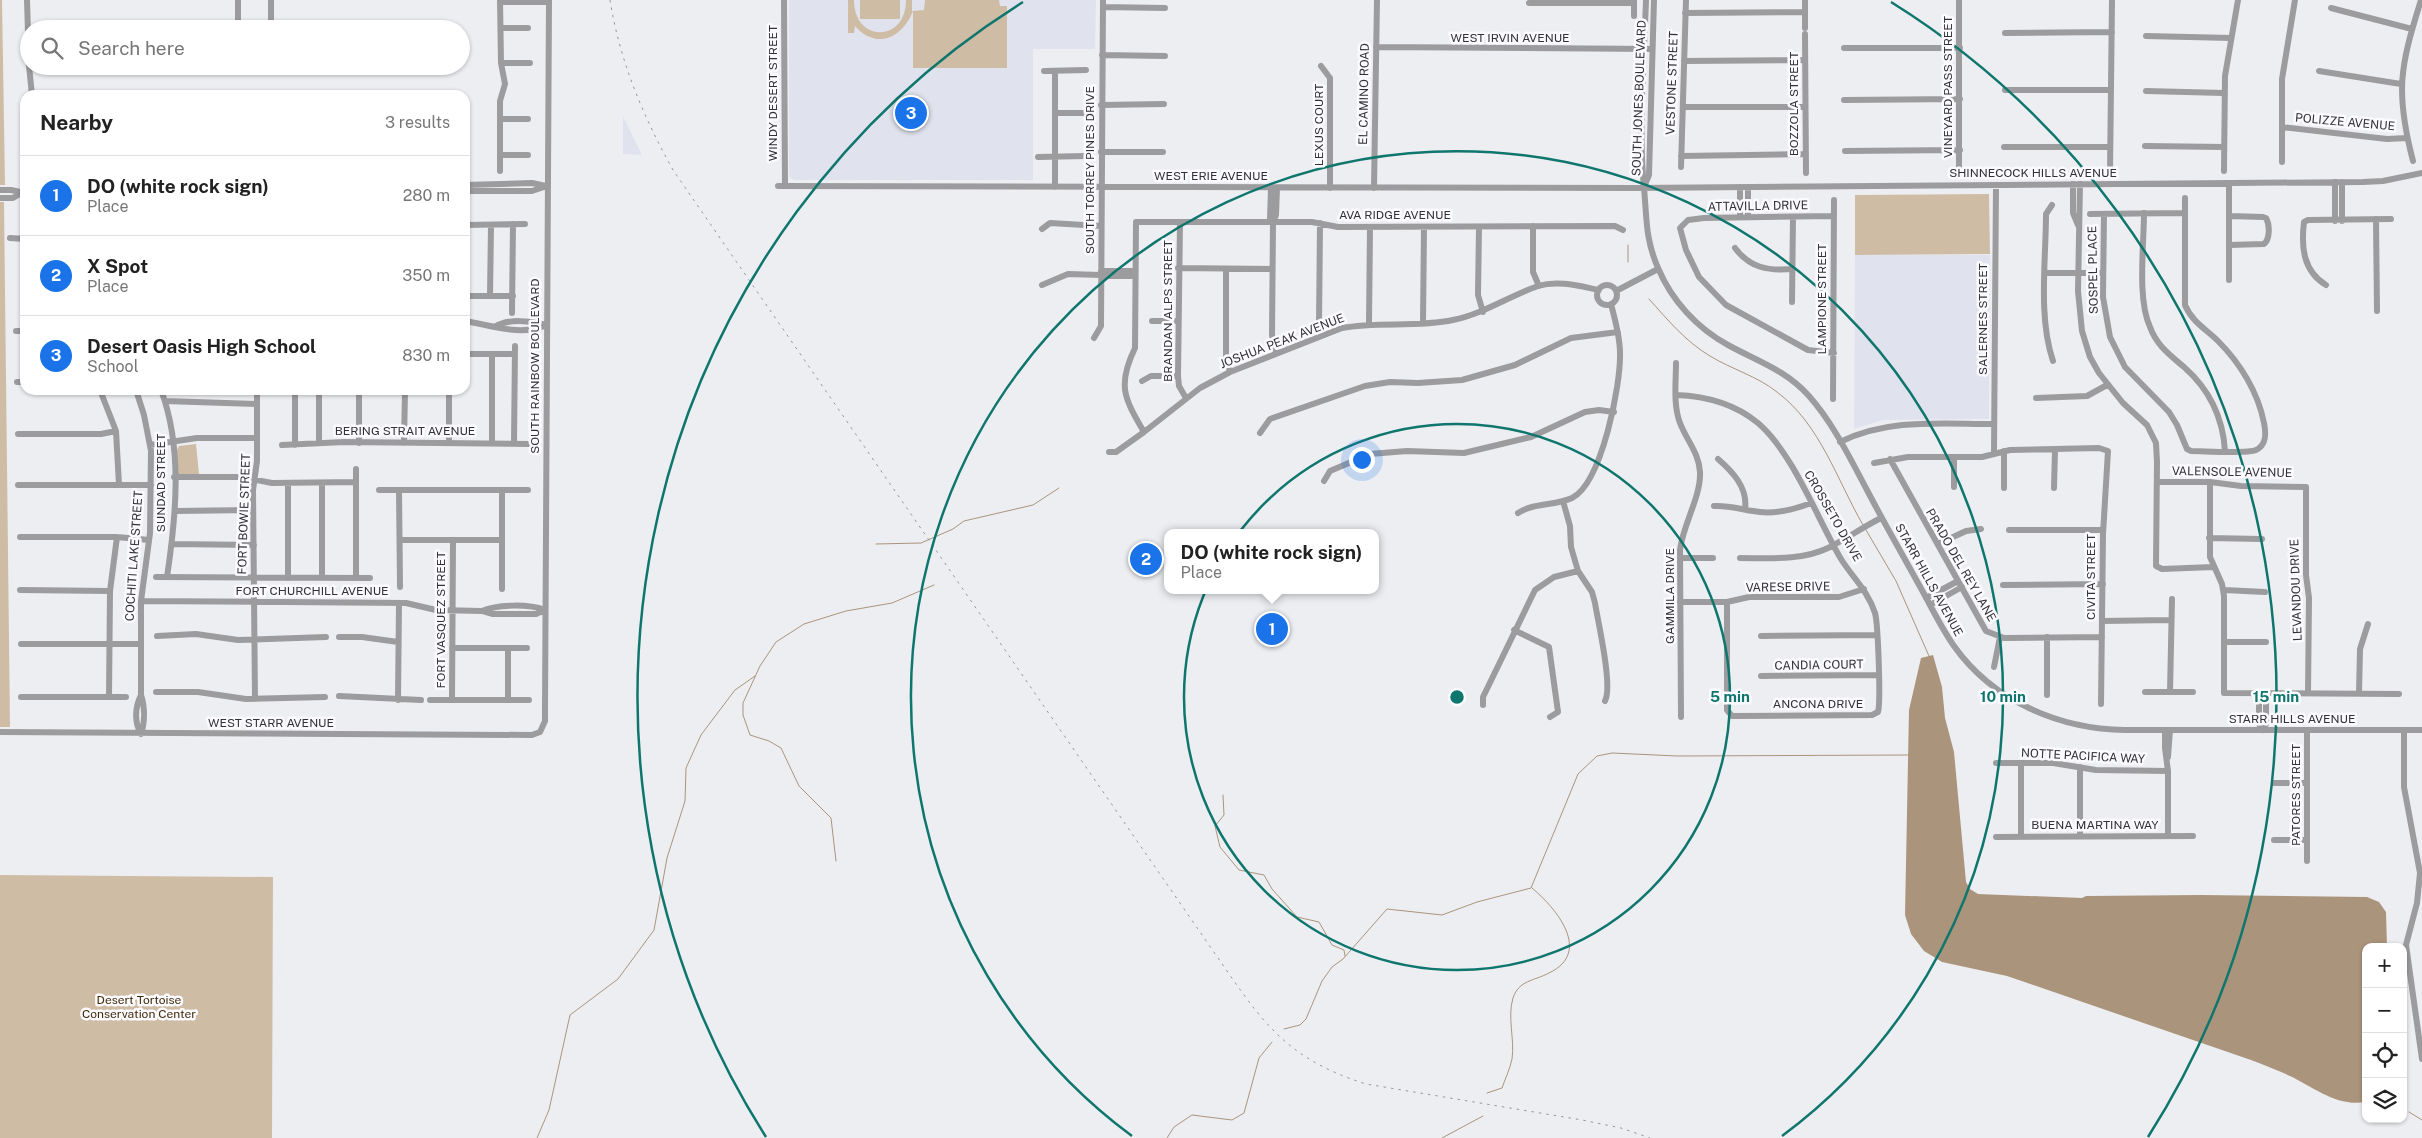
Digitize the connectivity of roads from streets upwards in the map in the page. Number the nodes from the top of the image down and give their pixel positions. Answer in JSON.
{"nodes":[{"id":1,"x":27,"y":0,"type":"edge"},
{"id":2,"x":238,"y":0,"type":"edge"},
{"id":3,"x":271,"y":0,"type":"edge"},
{"id":4,"x":784,"y":0,"type":"edge"},
{"id":5,"x":1103,"y":0,"type":"edge"},
{"id":6,"x":1377,"y":0,"type":"edge"},
{"id":7,"x":1646,"y":0,"type":"edge"},
{"id":8,"x":1654,"y":0,"type":"edge"},
{"id":9,"x":1686,"y":0,"type":"edge"},
{"id":10,"x":1805,"y":0,"type":"edge"},
{"id":11,"x":1959,"y":0,"type":"edge"},
{"id":12,"x":2112,"y":0,"type":"edge"},
{"id":13,"x":2238,"y":0,"type":"edge"},
{"id":14,"x":2295,"y":0,"type":"edge"},
{"id":15,"x":2421,"y":0,"type":"edge"},
{"id":16,"x":500,"y":1,"type":"edge"},
{"id":17,"x":549,"y":1,"type":"edge"},
{"id":18,"x":1634,"y":1,"type":"edge"},
{"id":19,"x":1529,"y":3,"type":"dead end"},
{"id":20,"x":1103,"y":8,"type":"junction"},
{"id":21,"x":1165,"y":8,"type":"dead end"},
{"id":22,"x":2331,"y":8,"type":"dead end"},
{"id":23,"x":1805,"y":12,"type":"junction"},
{"id":24,"x":1686,"y":13,"type":"junction"},
{"id":25,"x":1634,"y":16,"type":"dead end"},
{"id":26,"x":28,"y":20,"type":"edge"},
{"id":27,"x":238,"y":20,"type":"edge"},
{"id":28,"x":271,"y":20,"type":"edge"},
{"id":29,"x":501,"y":28,"type":"junction"},
{"id":30,"x":528,"y":28,"type":"dead end"},
{"id":31,"x":2412,"y":29,"type":"junction"},
{"id":32,"x":2112,"y":32,"type":"junction"},
{"id":33,"x":2005,"y":33,"type":"dead end"},
{"id":34,"x":2146,"y":36,"type":"dead end"},
{"id":35,"x":2231,"y":38,"type":"junction"},
{"id":36,"x":1376,"y":47,"type":"junction"},
{"id":37,"x":1844,"y":48,"type":"dead end"},
{"id":38,"x":1960,"y":48,"type":"junction"},
{"id":39,"x":1644,"y":49,"type":"junction"},
{"id":40,"x":1652,"y":49,"type":"junction"},
{"id":41,"x":1102,"y":55,"type":"junction"},
{"id":42,"x":1165,"y":56,"type":"dead end"},
{"id":43,"x":1805,"y":60,"type":"junction"},
{"id":44,"x":1684,"y":61,"type":"junction"},
{"id":45,"x":530,"y":63,"type":"dead end"},
{"id":46,"x":501,"y":64,"type":"junction"},
{"id":47,"x":1320,"y":66,"type":"dead end"},
{"id":48,"x":1055,"y":70,"type":"junction"},
{"id":49,"x":1086,"y":70,"type":"dead end"},
{"id":50,"x":1044,"y":71,"type":"dead end"},
{"id":51,"x":2320,"y":71,"type":"dead end"},
{"id":52,"x":30,"y":75,"type":"edge"},
{"id":53,"x":2401,"y":84,"type":"junction"},
{"id":54,"x":32,"y":90,"type":"edge"},
{"id":55,"x":2004,"y":90,"type":"dead end"},
{"id":56,"x":2111,"y":90,"type":"junction"},
{"id":57,"x":2146,"y":91,"type":"dead end"},
{"id":58,"x":2224,"y":93,"type":"junction"},
{"id":59,"x":1960,"y":99,"type":"junction"},
{"id":60,"x":1844,"y":100,"type":"dead end"},
{"id":61,"x":1164,"y":104,"type":"dead end"},
{"id":62,"x":1101,"y":105,"type":"junction"},
{"id":63,"x":1683,"y":107,"type":"junction"},
{"id":64,"x":1805,"y":107,"type":"junction"},
{"id":65,"x":1055,"y":113,"type":"junction"},
{"id":66,"x":1086,"y":113,"type":"dead end"},
{"id":67,"x":528,"y":119,"type":"dead end"},
{"id":68,"x":500,"y":120,"type":"junction"},
{"id":69,"x":2282,"y":127,"type":"junction"},
{"id":70,"x":2406,"y":138,"type":"junction"},
{"id":71,"x":2144,"y":146,"type":"dead end"},
{"id":72,"x":2004,"y":147,"type":"dead end"},
{"id":73,"x":2110,"y":147,"type":"junction"},
{"id":74,"x":2224,"y":147,"type":"junction"},
{"id":75,"x":1960,"y":150,"type":"junction"},
{"id":76,"x":1845,"y":151,"type":"dead end"},
{"id":77,"x":1101,"y":152,"type":"junction"},
{"id":78,"x":1163,"y":152,"type":"dead end"},
{"id":79,"x":1806,"y":154,"type":"junction"},
{"id":80,"x":501,"y":155,"type":"junction"},
{"id":81,"x":528,"y":155,"type":"dead end"},
{"id":82,"x":1038,"y":156,"type":"dead end"},
{"id":83,"x":1055,"y":156,"type":"junction"},
{"id":84,"x":1086,"y":156,"type":"dead end"},
{"id":85,"x":1681,"y":156,"type":"junction"},
{"id":86,"x":2413,"y":161,"type":"dead end"},
{"id":87,"x":2282,"y":162,"type":"dead end"},
{"id":88,"x":1681,"y":167,"type":"dead end"},
{"id":89,"x":2224,"y":170,"type":"dead end"},
{"id":90,"x":500,"y":171,"type":"dead end"},
{"id":91,"x":2110,"y":172,"type":"dead end"},
{"id":92,"x":1806,"y":173,"type":"dead end"},
{"id":93,"x":1960,"y":173,"type":"dead end"},
{"id":94,"x":2422,"y":173,"type":"edge"},
{"id":95,"x":2335,"y":182,"type":"junction"},
{"id":96,"x":2342,"y":182,"type":"junction"},
{"id":97,"x":2229,"y":183,"type":"junction"},
{"id":98,"x":2077,"y":184,"type":"junction"},
{"id":99,"x":470,"y":185,"type":"edge"},
{"id":100,"x":1996,"y":185,"type":"junction"},
{"id":101,"x":547,"y":186,"type":"junction"},
{"id":102,"x":781,"y":186,"type":"joint"},
{"id":103,"x":1055,"y":187,"type":"junction"},
{"id":104,"x":1101,"y":187,"type":"junction"},
{"id":105,"x":1744,"y":187,"type":"junction"},
{"id":106,"x":1274,"y":188,"type":"junction"},
{"id":107,"x":1330,"y":188,"type":"junction"},
{"id":108,"x":1374,"y":188,"type":"junction"},
{"id":109,"x":1644,"y":188,"type":"junction"},
{"id":110,"x":0,"y":190,"type":"edge"},
{"id":111,"x":470,"y":191,"type":"edge"},
{"id":112,"x":20,"y":193,"type":"edge"},
{"id":113,"x":20,"y":195,"type":"edge"},
{"id":114,"x":0,"y":198,"type":"edge"},
{"id":115,"x":2185,"y":198,"type":"dead end"},
{"id":116,"x":1834,"y":200,"type":"dead end"},
{"id":117,"x":2052,"y":205,"type":"dead end"},
{"id":118,"x":2144,"y":213,"type":"junction"},
{"id":119,"x":2185,"y":213,"type":"junction"},
{"id":120,"x":2090,"y":214,"type":"dead end"},
{"id":121,"x":2104,"y":214,"type":"junction"},
{"id":122,"x":1744,"y":216,"type":"junction"},
{"id":123,"x":1834,"y":216,"type":"junction"},
{"id":124,"x":2229,"y":216,"type":"junction"},
{"id":125,"x":1793,"y":217,"type":"junction"},
{"id":126,"x":2376,"y":219,"type":"junction"},
{"id":127,"x":2390,"y":219,"type":"dead end"},
{"id":128,"x":2338,"y":221,"type":"junction"},
{"id":129,"x":1180,"y":222,"type":"junction"},
{"id":130,"x":1274,"y":222,"type":"junction"},
{"id":131,"x":1320,"y":223,"type":"junction"},
{"id":132,"x":513,"y":224,"type":"junction"},
{"id":133,"x":525,"y":224,"type":"dead end"},
{"id":134,"x":470,"y":225,"type":"edge"},
{"id":135,"x":491,"y":225,"type":"junction"},
{"id":136,"x":1101,"y":226,"type":"junction"},
{"id":137,"x":1479,"y":226,"type":"junction"},
{"id":138,"x":1534,"y":226,"type":"junction"},
{"id":139,"x":1370,"y":227,"type":"junction"},
{"id":140,"x":1424,"y":227,"type":"junction"},
{"id":141,"x":1042,"y":229,"type":"dead end"},
{"id":142,"x":1623,"y":230,"type":"dead end"},
{"id":143,"x":10,"y":238,"type":"dead end"},
{"id":144,"x":20,"y":238,"type":"edge"},
{"id":145,"x":2229,"y":245,"type":"junction"},
{"id":146,"x":1735,"y":248,"type":"dead end"},
{"id":147,"x":1178,"y":268,"type":"junction"},
{"id":148,"x":1226,"y":268,"type":"junction"},
{"id":149,"x":1272,"y":269,"type":"junction"},
{"id":150,"x":1658,"y":269,"type":"junction"},
{"id":151,"x":1792,"y":269,"type":"junction"},
{"id":152,"x":2046,"y":272,"type":"junction"},
{"id":153,"x":2078,"y":272,"type":"junction"},
{"id":154,"x":1135,"y":273,"type":"junction"},
{"id":155,"x":2103,"y":273,"type":"junction"},
{"id":156,"x":1101,"y":274,"type":"junction"},
{"id":157,"x":2229,"y":280,"type":"dead end"},
{"id":158,"x":1042,"y":285,"type":"dead end"},
{"id":159,"x":2326,"y":285,"type":"dead end"},
{"id":160,"x":1539,"y":286,"type":"junction"},
{"id":161,"x":1599,"y":290,"type":"junction"},
{"id":162,"x":1616,"y":291,"type":"junction"},
{"id":163,"x":470,"y":296,"type":"edge"},
{"id":164,"x":490,"y":296,"type":"junction"},
{"id":165,"x":513,"y":296,"type":"junction"},
{"id":166,"x":1792,"y":302,"type":"dead end"},
{"id":167,"x":1611,"y":304,"type":"junction"},
{"id":168,"x":2377,"y":311,"type":"dead end"},
{"id":169,"x":1483,"y":312,"type":"junction"},
{"id":170,"x":512,"y":313,"type":"dead end"},
{"id":171,"x":1152,"y":321,"type":"dead end"},
{"id":172,"x":1178,"y":321,"type":"junction"},
{"id":173,"x":470,"y":322,"type":"edge"},
{"id":174,"x":1369,"y":324,"type":"junction"},
{"id":175,"x":1423,"y":324,"type":"junction"},
{"id":176,"x":546,"y":325,"type":"junction"},
{"id":177,"x":16,"y":331,"type":"dead end"},
{"id":178,"x":20,"y":331,"type":"edge"},
{"id":179,"x":1618,"y":332,"type":"junction"},
{"id":180,"x":1323,"y":335,"type":"junction"},
{"id":181,"x":1094,"y":338,"type":"dead end"},
{"id":182,"x":515,"y":346,"type":"dead end"},
{"id":183,"x":1276,"y":353,"type":"junction"},
{"id":184,"x":1834,"y":353,"type":"junction"},
{"id":185,"x":470,"y":354,"type":"edge"},
{"id":186,"x":492,"y":354,"type":"junction"},
{"id":187,"x":515,"y":354,"type":"junction"},
{"id":188,"x":2053,"y":361,"type":"dead end"},
{"id":189,"x":1676,"y":363,"type":"dead end"},
{"id":190,"x":1230,"y":372,"type":"junction"},
{"id":191,"x":1178,"y":376,"type":"junction"},
{"id":192,"x":1142,"y":381,"type":"dead end"},
{"id":193,"x":2107,"y":385,"type":"junction"},
{"id":194,"x":102,"y":395,"type":"edge"},
{"id":195,"x":138,"y":395,"type":"edge"},
{"id":196,"x":163,"y":395,"type":"edge"},
{"id":197,"x":257,"y":395,"type":"edge"},
{"id":198,"x":295,"y":395,"type":"edge"},
{"id":199,"x":319,"y":395,"type":"edge"},
{"id":200,"x":359,"y":395,"type":"edge"},
{"id":201,"x":405,"y":395,"type":"edge"},
{"id":202,"x":449,"y":395,"type":"edge"},
{"id":203,"x":1676,"y":395,"type":"junction"},
{"id":204,"x":1186,"y":398,"type":"junction"},
{"id":205,"x":1833,"y":398,"type":"dead end"},
{"id":206,"x":2036,"y":398,"type":"dead end"},
{"id":207,"x":165,"y":401,"type":"junction"},
{"id":208,"x":257,"y":404,"type":"junction"},
{"id":209,"x":1614,"y":412,"type":"junction"},
{"id":210,"x":1993,"y":424,"type":"junction"},
{"id":211,"x":116,"y":432,"type":"junction"},
{"id":212,"x":1144,"y":432,"type":"junction"},
{"id":213,"x":1260,"y":433,"type":"dead end"},
{"id":214,"x":18,"y":434,"type":"dead end"},
{"id":215,"x":257,"y":438,"type":"junction"},
{"id":216,"x":174,"y":441,"type":"junction"},
{"id":217,"x":492,"y":442,"type":"junction"},
{"id":218,"x":1840,"y":442,"type":"junction"},
{"id":219,"x":319,"y":443,"type":"junction"},
{"id":220,"x":359,"y":443,"type":"junction"},
{"id":221,"x":404,"y":443,"type":"junction"},
{"id":222,"x":449,"y":443,"type":"junction"},
{"id":223,"x":514,"y":444,"type":"junction"},
{"id":224,"x":528,"y":444,"type":"dead end"},
{"id":225,"x":150,"y":445,"type":"junction"},
{"id":226,"x":282,"y":445,"type":"dead end"},
{"id":227,"x":295,"y":445,"type":"junction"},
{"id":228,"x":2055,"y":450,"type":"junction"},
{"id":229,"x":2225,"y":451,"type":"junction"},
{"id":230,"x":1109,"y":452,"type":"dead end"},
{"id":231,"x":2004,"y":452,"type":"junction"},
{"id":232,"x":1994,"y":454,"type":"junction"},
{"id":233,"x":1954,"y":457,"type":"junction"},
{"id":234,"x":1718,"y":459,"type":"dead end"},
{"id":235,"x":1890,"y":459,"type":"junction"},
{"id":236,"x":1874,"y":463,"type":"dead end"},
{"id":237,"x":356,"y":469,"type":"dead end"},
{"id":238,"x":174,"y":477,"type":"junction"},
{"id":239,"x":254,"y":479,"type":"junction"},
{"id":240,"x":1324,"y":481,"type":"dead end"},
{"id":241,"x":288,"y":482,"type":"junction"},
{"id":242,"x":322,"y":482,"type":"junction"},
{"id":243,"x":356,"y":482,"type":"junction"},
{"id":244,"x":2157,"y":482,"type":"junction"},
{"id":245,"x":2210,"y":482,"type":"junction"},
{"id":246,"x":18,"y":485,"type":"dead end"},
{"id":247,"x":119,"y":485,"type":"junction"},
{"id":248,"x":151,"y":485,"type":"junction"},
{"id":249,"x":2306,"y":486,"type":"joint"},
{"id":250,"x":1954,"y":487,"type":"dead end"},
{"id":251,"x":2004,"y":488,"type":"dead end"},
{"id":252,"x":2054,"y":488,"type":"dead end"},
{"id":253,"x":379,"y":490,"type":"dead end"},
{"id":254,"x":399,"y":490,"type":"junction"},
{"id":255,"x":502,"y":490,"type":"junction"},
{"id":256,"x":528,"y":490,"type":"dead end"},
{"id":257,"x":1563,"y":501,"type":"junction"},
{"id":258,"x":1811,"y":503,"type":"junction"},
{"id":259,"x":1714,"y":506,"type":"dead end"},
{"id":260,"x":1745,"y":509,"type":"junction"},
{"id":261,"x":254,"y":510,"type":"junction"},
{"id":262,"x":175,"y":511,"type":"junction"},
{"id":263,"x":1518,"y":513,"type":"dead end"},
{"id":264,"x":1882,"y":518,"type":"junction"},
{"id":265,"x":1981,"y":529,"type":"dead end"},
{"id":266,"x":2009,"y":530,"type":"dead end"},
{"id":267,"x":2103,"y":530,"type":"junction"},
{"id":268,"x":20,"y":537,"type":"dead end"},
{"id":269,"x":117,"y":537,"type":"junction"},
{"id":270,"x":2209,"y":538,"type":"junction"},
{"id":271,"x":2262,"y":539,"type":"dead end"},
{"id":272,"x":149,"y":540,"type":"junction"},
{"id":273,"x":400,"y":540,"type":"junction"},
{"id":274,"x":453,"y":540,"type":"junction"},
{"id":275,"x":502,"y":540,"type":"junction"},
{"id":276,"x":172,"y":544,"type":"junction"},
{"id":277,"x":1938,"y":544,"type":"junction"},
{"id":278,"x":254,"y":545,"type":"junction"},
{"id":279,"x":1833,"y":545,"type":"junction"},
{"id":280,"x":1680,"y":558,"type":"junction"},
{"id":281,"x":1713,"y":558,"type":"dead end"},
{"id":282,"x":1740,"y":558,"type":"dead end"},
{"id":283,"x":2213,"y":567,"type":"junction"},
{"id":284,"x":1578,"y":571,"type":"junction"},
{"id":285,"x":156,"y":578,"type":"dead end"},
{"id":286,"x":167,"y":578,"type":"junction"},
{"id":287,"x":253,"y":578,"type":"junction"},
{"id":288,"x":288,"y":578,"type":"junction"},
{"id":289,"x":322,"y":578,"type":"junction"},
{"id":290,"x":356,"y":578,"type":"junction"},
{"id":291,"x":370,"y":578,"type":"dead end"},
{"id":292,"x":1960,"y":584,"type":"junction"},
{"id":293,"x":2003,"y":584,"type":"dead end"},
{"id":294,"x":2103,"y":584,"type":"junction"},
{"id":295,"x":400,"y":587,"type":"dead end"},
{"id":296,"x":502,"y":589,"type":"dead end"},
{"id":297,"x":1864,"y":589,"type":"junction"},
{"id":298,"x":20,"y":590,"type":"dead end"},
{"id":299,"x":2224,"y":590,"type":"junction"},
{"id":300,"x":110,"y":591,"type":"junction"},
{"id":301,"x":2265,"y":592,"type":"dead end"},
{"id":302,"x":1926,"y":598,"type":"junction"},
{"id":303,"x":2172,"y":599,"type":"dead end"},
{"id":304,"x":141,"y":601,"type":"junction"},
{"id":305,"x":253,"y":602,"type":"junction"},
{"id":306,"x":1680,"y":602,"type":"junction"},
{"id":307,"x":1727,"y":602,"type":"junction"},
{"id":308,"x":399,"y":603,"type":"junction"},
{"id":309,"x":1930,"y":605,"type":"junction"},
{"id":310,"x":452,"y":610,"type":"junction"},
{"id":311,"x":545,"y":610,"type":"junction"},
{"id":312,"x":2171,"y":620,"type":"junction"},
{"id":313,"x":2102,"y":621,"type":"junction"},
{"id":314,"x":2368,"y":624,"type":"dead end"},
{"id":315,"x":1514,"y":630,"type":"junction"},
{"id":316,"x":1877,"y":635,"type":"junction"},
{"id":317,"x":157,"y":636,"type":"dead end"},
{"id":318,"x":1761,"y":636,"type":"dead end"},
{"id":319,"x":326,"y":637,"type":"dead end"},
{"id":320,"x":339,"y":637,"type":"dead end"},
{"id":321,"x":2102,"y":637,"type":"junction"},
{"id":322,"x":2000,"y":638,"type":"junction"},
{"id":323,"x":2047,"y":638,"type":"junction"},
{"id":324,"x":254,"y":640,"type":"junction"},
{"id":325,"x":398,"y":642,"type":"junction"},
{"id":326,"x":2224,"y":642,"type":"junction"},
{"id":327,"x":2266,"y":642,"type":"dead end"},
{"id":328,"x":20,"y":644,"type":"dead end"},
{"id":329,"x":109,"y":644,"type":"junction"},
{"id":330,"x":140,"y":644,"type":"junction"},
{"id":331,"x":452,"y":648,"type":"junction"},
{"id":332,"x":508,"y":648,"type":"junction"},
{"id":333,"x":527,"y":648,"type":"dead end"},
{"id":334,"x":1994,"y":668,"type":"dead end"},
{"id":335,"x":1878,"y":675,"type":"junction"},
{"id":336,"x":1761,"y":676,"type":"dead end"},
{"id":337,"x":156,"y":692,"type":"dead end"},
{"id":338,"x":2145,"y":692,"type":"dead end"},
{"id":339,"x":2170,"y":692,"type":"junction"},
{"id":340,"x":2193,"y":692,"type":"dead end"},
{"id":341,"x":2262,"y":693,"type":"junction"},
{"id":342,"x":2308,"y":693,"type":"junction"},
{"id":343,"x":2359,"y":693,"type":"junction"},
{"id":344,"x":2399,"y":694,"type":"dead end"},
{"id":345,"x":2047,"y":695,"type":"dead end"},
{"id":346,"x":339,"y":696,"type":"dead end"},
{"id":347,"x":21,"y":697,"type":"dead end"},
{"id":348,"x":109,"y":697,"type":"junction"},
{"id":349,"x":126,"y":697,"type":"dead end"},
{"id":350,"x":325,"y":697,"type":"dead end"},
{"id":351,"x":255,"y":699,"type":"junction"},
{"id":352,"x":398,"y":700,"type":"junction"},
{"id":353,"x":421,"y":700,"type":"dead end"},
{"id":354,"x":430,"y":700,"type":"dead end"},
{"id":355,"x":452,"y":700,"type":"junction"},
{"id":356,"x":508,"y":700,"type":"junction"},
{"id":357,"x":529,"y":700,"type":"dead end"},
{"id":358,"x":1605,"y":701,"type":"dead end"},
{"id":359,"x":2102,"y":704,"type":"dead end"},
{"id":360,"x":1483,"y":705,"type":"dead end"},
{"id":361,"x":1877,"y":713,"type":"joint"},
{"id":362,"x":1550,"y":717,"type":"dead end"},
{"id":363,"x":1681,"y":717,"type":"dead end"},
{"id":364,"x":2168,"y":730,"type":"junction"},
{"id":365,"x":2263,"y":730,"type":"junction"},
{"id":366,"x":2307,"y":730,"type":"junction"},
{"id":367,"x":2404,"y":730,"type":"junction"},
{"id":368,"x":2422,"y":730,"type":"edge"},
{"id":369,"x":0,"y":732,"type":"edge"},
{"id":370,"x":540,"y":732,"type":"joint"},
{"id":371,"x":141,"y":734,"type":"junction"},
{"id":372,"x":1996,"y":763,"type":"dead end"},
{"id":373,"x":2021,"y":763,"type":"junction"},
{"id":374,"x":2080,"y":767,"type":"junction"},
{"id":375,"x":2168,"y":771,"type":"junction"},
{"id":376,"x":2274,"y":783,"type":"dead end"},
{"id":377,"x":2307,"y":784,"type":"junction"},
{"id":378,"x":2080,"y":836,"type":"junction"},
{"id":379,"x":2168,"y":836,"type":"junction"},
{"id":380,"x":2193,"y":836,"type":"dead end"},
{"id":381,"x":1996,"y":837,"type":"dead end"},
{"id":382,"x":2021,"y":837,"type":"junction"},
{"id":383,"x":2274,"y":840,"type":"dead end"},
{"id":384,"x":2307,"y":840,"type":"junction"},
{"id":385,"x":2307,"y":861,"type":"dead end"},
{"id":386,"x":2422,"y":1059,"type":"edge"}],
"edges":[{"from":1,"to":26,"type":"street"},
{"from":2,"to":27,"type":"street"},
{"from":3,"to":28,"type":"street"},
{"from":4,"to":102,"type":"street","name":"WINDY DESERT STREET"},
{"from":5,"to":20,"type":"street","name":"SOUTH TORREY PINES DRIVE"},
{"from":6,"to":36,"type":"street","name":"EL CAMINO ROAD"},
{"from":7,"to":39,"type":"street","name":"SOUTH JONES BOULEVARD"},
{"from":8,"to":40,"type":"street","name":"SOUTH JONES BOULEVARD"},
{"from":9,"to":24,"type":"street","name":"VESTONE STREET"},
{"from":10,"to":23,"type":"street","name":"BOZZOLA STREET"},
{"from":11,"to":38,"type":"street","name":"VINEYARD PASS STREET"},
{"from":12,"to":32,"type":"street"},
{"from":13,"to":35,"type":"street"},
{"from":14,"to":69,"type":"street"},
{"from":15,"to":31,"type":"street"},
{"from":16,"to":17,"type":"street"},
{"from":16,"to":29,"type":"street"},
{"from":17,"to":101,"type":"street","name":"SOUTH RAINBOW BOULEVARD"},
{"from":18,"to":19,"type":"street"},
{"from":18,"to":25,"type":"street"},
{"from":20,"to":21,"type":"street"},
{"from":20,"to":41,"type":"street","name":"SOUTH TORREY PINES DRIVE"},
{"from":22,"to":31,"type":"street"},
{"from":23,"to":24,"type":"street"},
{"from":23,"to":43,"type":"street","name":"BOZZOLA STREET"},
{"from":24,"to":44,"type":"street","name":"VESTONE STREET"},
{"from":29,"to":30,"type":"street"},
{"from":29,"to":46,"type":"street"},
{"from":31,"to":53,"type":"street"},
{"from":32,"to":33,"type":"street"},
{"from":32,"to":56,"type":"street"},
{"from":34,"to":35,"type":"street"},
{"from":35,"to":58,"type":"street"},
{"from":36,"to":39,"type":"street","name":"WEST IRVIN AVENUE"},
{"from":36,"to":108,"type":"street","name":"EL CAMINO ROAD"},
{"from":37,"to":38,"type":"street"},
{"from":38,"to":59,"type":"street","name":"VINEYARD PASS STREET"},
{"from":39,"to":40,"type":"street","name":"WEST IRVIN AVENUE"},
{"from":39,"to":109,"type":"street","name":"SOUTH JONES BOULEVARD"},
{"from":40,"to":109,"type":"street","name":"SOUTH JONES BOULEVARD"},
{"from":41,"to":42,"type":"street"},
{"from":41,"to":62,"type":"street","name":"SOUTH TORREY PINES DRIVE"},
{"from":43,"to":44,"type":"street"},
{"from":43,"to":64,"type":"street","name":"BOZZOLA STREET"},
{"from":44,"to":63,"type":"street","name":"VESTONE STREET"},
{"from":45,"to":46,"type":"street"},
{"from":46,"to":68,"type":"street"},
{"from":47,"to":107,"type":"street","name":"LEXUS COURT"},
{"from":48,"to":49,"type":"street"},
{"from":48,"to":50,"type":"street"},
{"from":48,"to":65,"type":"street"},
{"from":51,"to":53,"type":"street"},
{"from":52,"to":54,"type":"street"},
{"from":53,"to":70,"type":"street"},
{"from":55,"to":56,"type":"street"},
{"from":56,"to":73,"type":"street"},
{"from":57,"to":58,"type":"street"},
{"from":58,"to":74,"type":"street"},
{"from":59,"to":60,"type":"street"},
{"from":59,"to":75,"type":"street","name":"VINEYARD PASS STREET"},
{"from":61,"to":62,"type":"street"},
{"from":62,"to":77,"type":"street","name":"SOUTH TORREY PINES DRIVE"},
{"from":63,"to":64,"type":"street"},
{"from":63,"to":85,"type":"street","name":"VESTONE STREET"},
{"from":64,"to":79,"type":"street","name":"BOZZOLA STREET"},
{"from":65,"to":66,"type":"street"},
{"from":65,"to":83,"type":"street"},
{"from":67,"to":68,"type":"street"},
{"from":68,"to":80,"type":"street"},
{"from":69,"to":70,"type":"street","name":"POLIZZE AVENUE"},
{"from":69,"to":87,"type":"street"},
{"from":70,"to":86,"type":"street"},
{"from":71,"to":74,"type":"street"},
{"from":72,"to":73,"type":"street"},
{"from":73,"to":91,"type":"street"},
{"from":74,"to":89,"type":"street"},
{"from":75,"to":76,"type":"street"},
{"from":75,"to":93,"type":"street","name":"VINEYARD PASS STREET"},
{"from":77,"to":78,"type":"street"},
{"from":77,"to":104,"type":"street","name":"SOUTH TORREY PINES DRIVE"},
{"from":79,"to":85,"type":"street"},
{"from":79,"to":92,"type":"street","name":"BOZZOLA STREET"},
{"from":80,"to":81,"type":"street"},
{"from":80,"to":90,"type":"street"},
{"from":82,"to":83,"type":"street"},
{"from":83,"to":84,"type":"street"},
{"from":83,"to":103,"type":"street"},
{"from":85,"to":88,"type":"street","name":"VESTONE STREET"},
{"from":94,"to":96,"type":"street","name":"SHINNECOCK HILLS AVENUE"},
{"from":95,"to":96,"type":"street","name":"SHINNECOCK HILLS AVENUE"},
{"from":95,"to":97,"type":"street","name":"SHINNECOCK HILLS AVENUE"},
{"from":95,"to":128,"type":"street"},
{"from":96,"to":128,"type":"street"},
{"from":97,"to":98,"type":"street","name":"SHINNECOCK HILLS AVENUE"},
{"from":97,"to":124,"type":"street"},
{"from":98,"to":100,"type":"street","name":"SHINNECOCK HILLS AVENUE"},
{"from":98,"to":153,"type":"street"},
{"from":99,"to":101,"type":"street"},
{"from":100,"to":105,"type":"street","name":"SHINNECOCK HILLS AVENUE"},
{"from":100,"to":210,"type":"street","name":"SALERNES STREET"},
{"from":101,"to":111,"type":"street"},
{"from":101,"to":176,"type":"street","name":"SOUTH RAINBOW BOULEVARD"},
{"from":102,"to":103,"type":"street","name":"WEST ERIE AVENUE"},
{"from":103,"to":104,"type":"street","name":"WEST ERIE AVENUE"},
{"from":104,"to":106,"type":"street","name":"WEST ERIE AVENUE"},
{"from":104,"to":136,"type":"street","name":"SOUTH TORREY PINES DRIVE"},
{"from":105,"to":109,"type":"street","name":"SHINNECOCK HILLS AVENUE"},
{"from":105,"to":122,"type":"street"},
{"from":106,"to":107,"type":"street","name":"WEST ERIE AVENUE"},
{"from":106,"to":130,"type":"street"},
{"from":107,"to":108,"type":"street","name":"WEST ERIE AVENUE"},
{"from":108,"to":109,"type":"street","name":"WEST ERIE AVENUE"},
{"from":109,"to":150,"type":"street","name":"STARR HILLS AVENUE"},
{"from":110,"to":112,"type":"street"},
{"from":113,"to":114,"type":"street"},
{"from":115,"to":119,"type":"street"},
{"from":116,"to":123,"type":"street","name":"LAMPIONE STREET"},
{"from":117,"to":152,"type":"street"},
{"from":118,"to":119,"type":"street"},
{"from":118,"to":121,"type":"street"},
{"from":118,"to":229,"type":"street"},
{"from":119,"to":229,"type":"street"},
{"from":120,"to":121,"type":"street"},
{"from":121,"to":155,"type":"street","name":"SOSPEL PLACE"},
{"from":122,"to":125,"type":"street","name":"ATTAVILLA DRIVE"},
{"from":122,"to":184,"type":"street","name":"ATTAVILLA DRIVE"},
{"from":123,"to":125,"type":"street","name":"ATTAVILLA DRIVE"},
{"from":123,"to":184,"type":"street","name":"LAMPIONE STREET"},
{"from":124,"to":145,"type":"street"},
{"from":124,"to":145,"type":"street"},
{"from":125,"to":151,"type":"street"},
{"from":126,"to":127,"type":"street"},
{"from":126,"to":128,"type":"street"},
{"from":126,"to":168,"type":"street"},
{"from":128,"to":159,"type":"street"},
{"from":129,"to":130,"type":"street","name":"AVA RIDGE AVENUE"},
{"from":129,"to":147,"type":"street","name":"BRANDAN ALPS STREET"},
{"from":129,"to":154,"type":"street","name":"AVA RIDGE AVENUE"},
{"from":130,"to":131,"type":"street","name":"AVA RIDGE AVENUE"},
{"from":130,"to":149,"type":"street"},
{"from":131,"to":139,"type":"street","name":"AVA RIDGE AVENUE"},
{"from":131,"to":180,"type":"street"},
{"from":132,"to":133,"type":"street"},
{"from":132,"to":135,"type":"street"},
{"from":132,"to":165,"type":"street"},
{"from":134,"to":135,"type":"street"},
{"from":135,"to":164,"type":"street"},
{"from":136,"to":141,"type":"street"},
{"from":136,"to":156,"type":"street","name":"SOUTH TORREY PINES DRIVE"},
{"from":137,"to":138,"type":"street","name":"AVA RIDGE AVENUE"},
{"from":137,"to":140,"type":"street","name":"AVA RIDGE AVENUE"},
{"from":137,"to":169,"type":"street"},
{"from":138,"to":142,"type":"street","name":"AVA RIDGE AVENUE"},
{"from":138,"to":160,"type":"street"},
{"from":139,"to":140,"type":"street","name":"AVA RIDGE AVENUE"},
{"from":139,"to":174,"type":"street"},
{"from":140,"to":175,"type":"street"},
{"from":143,"to":144,"type":"street"},
{"from":145,"to":157,"type":"street"},
{"from":146,"to":151,"type":"street"},
{"from":147,"to":148,"type":"street"},
{"from":147,"to":172,"type":"street","name":"BRANDAN ALPS STREET"},
{"from":148,"to":149,"type":"street"},
{"from":148,"to":190,"type":"street"},
{"from":149,"to":183,"type":"street"},
{"from":150,"to":162,"type":"street"},
{"from":150,"to":218,"type":"street","name":"STARR HILLS AVENUE"},
{"from":151,"to":166,"type":"street"},
{"from":152,"to":153,"type":"street"},
{"from":152,"to":188,"type":"street"},
{"from":153,"to":155,"type":"street"},
{"from":153,"to":193,"type":"street"},
{"from":154,"to":156,"type":"street"},
{"from":154,"to":212,"type":"street"},
{"from":155,"to":229,"type":"street","name":"SOSPEL PLACE"},
{"from":156,"to":158,"type":"street"},
{"from":156,"to":181,"type":"street","name":"SOUTH TORREY PINES DRIVE"},
{"from":160,"to":161,"type":"street","name":"JOSHUA PEAK AVENUE"},
{"from":160,"to":169,"type":"street","name":"JOSHUA PEAK AVENUE"},
{"from":161,"to":162,"type":"street"},
{"from":161,"to":167,"type":"street"},
{"from":162,"to":167,"type":"street"},
{"from":163,"to":164,"type":"street"},
{"from":164,"to":165,"type":"street"},
{"from":165,"to":170,"type":"street"},
{"from":167,"to":179,"type":"street"},
{"from":169,"to":175,"type":"street","name":"JOSHUA PEAK AVENUE"},
{"from":171,"to":172,"type":"street"},
{"from":172,"to":191,"type":"street","name":"BRANDAN ALPS STREET"},
{"from":173,"to":176,"type":"street"},
{"from":174,"to":175,"type":"street","name":"JOSHUA PEAK AVENUE"},
{"from":174,"to":180,"type":"street","name":"JOSHUA PEAK AVENUE"},
{"from":176,"to":311,"type":"street","name":"SOUTH RAINBOW BOULEVARD"},
{"from":177,"to":178,"type":"street"},
{"from":179,"to":209,"type":"street"},
{"from":179,"to":213,"type":"street"},
{"from":180,"to":183,"type":"street","name":"JOSHUA PEAK AVENUE"},
{"from":182,"to":187,"type":"street"},
{"from":183,"to":190,"type":"street","name":"JOSHUA PEAK AVENUE"},
{"from":184,"to":205,"type":"street","name":"LAMPIONE STREET"},
{"from":185,"to":186,"type":"street"},
{"from":186,"to":187,"type":"street"},
{"from":186,"to":217,"type":"street"},
{"from":187,"to":223,"type":"street"},
{"from":189,"to":203,"type":"street","name":"GAMMILA DRIVE"},
{"from":190,"to":204,"type":"street","name":"JOSHUA PEAK AVENUE"},
{"from":191,"to":192,"type":"street"},
{"from":191,"to":204,"type":"street","name":"BRANDAN ALPS STREET"},
{"from":193,"to":206,"type":"street"},
{"from":193,"to":244,"type":"street"},
{"from":194,"to":211,"type":"street"},
{"from":195,"to":225,"type":"street","name":"COCHITI LAKE STREET"},
{"from":196,"to":207,"type":"street","name":"SUNDAD STREET"},
{"from":197,"to":208,"type":"street","name":"FORT BOWIE STREET"},
{"from":198,"to":227,"type":"street"},
{"from":199,"to":219,"type":"street"},
{"from":200,"to":220,"type":"street"},
{"from":201,"to":221,"type":"street"},
{"from":202,"to":222,"type":"street"},
{"from":203,"to":258,"type":"street","name":"CROSSETO DRIVE"},
{"from":203,"to":280,"type":"street","name":"GAMMILA DRIVE"},
{"from":204,"to":212,"type":"street","name":"JOSHUA PEAK AVENUE"},
{"from":207,"to":208,"type":"street"},
{"from":207,"to":216,"type":"street","name":"SUNDAD STREET"},
{"from":208,"to":215,"type":"street","name":"FORT BOWIE STREET"},
{"from":209,"to":240,"type":"street"},
{"from":209,"to":257,"type":"street"},
{"from":210,"to":218,"type":"street"},
{"from":210,"to":232,"type":"street","name":"SALERNES STREET"},
{"from":211,"to":214,"type":"street"},
{"from":211,"to":247,"type":"street"},
{"from":212,"to":230,"type":"street","name":"JOSHUA PEAK AVENUE"},
{"from":215,"to":216,"type":"street"},
{"from":215,"to":239,"type":"street","name":"FORT BOWIE STREET"},
{"from":216,"to":225,"type":"street"},
{"from":216,"to":238,"type":"street","name":"SUNDAD STREET"},
{"from":217,"to":222,"type":"street","name":"BERING STRAIT AVENUE"},
{"from":217,"to":223,"type":"street","name":"BERING STRAIT AVENUE"},
{"from":218,"to":264,"type":"street","name":"STARR HILLS AVENUE"},
{"from":219,"to":220,"type":"street","name":"BERING STRAIT AVENUE"},
{"from":219,"to":227,"type":"street","name":"BERING STRAIT AVENUE"},
{"from":220,"to":221,"type":"street","name":"BERING STRAIT AVENUE"},
{"from":221,"to":222,"type":"street","name":"BERING STRAIT AVENUE"},
{"from":223,"to":224,"type":"street","name":"BERING STRAIT AVENUE"},
{"from":225,"to":248,"type":"street","name":"COCHITI LAKE STREET"},
{"from":226,"to":227,"type":"street","name":"BERING STRAIT AVENUE"},
{"from":228,"to":231,"type":"street"},
{"from":228,"to":252,"type":"street"},
{"from":228,"to":267,"type":"street","name":"CIVITA STREET"},
{"from":231,"to":232,"type":"street"},
{"from":231,"to":251,"type":"street"},
{"from":232,"to":233,"type":"street"},
{"from":233,"to":235,"type":"street"},
{"from":233,"to":250,"type":"street"},
{"from":234,"to":260,"type":"street"},
{"from":235,"to":236,"type":"street"},
{"from":235,"to":277,"type":"street","name":"PRADO DEL REY LANE"},
{"from":237,"to":243,"type":"street"},
{"from":238,"to":239,"type":"street"},
{"from":238,"to":262,"type":"street","name":"SUNDAD STREET"},
{"from":239,"to":241,"type":"street"},
{"from":239,"to":261,"type":"street","name":"FORT BOWIE STREET"},
{"from":241,"to":242,"type":"street"},
{"from":241,"to":288,"type":"street"},
{"from":242,"to":243,"type":"street"},
{"from":242,"to":289,"type":"street"},
{"from":243,"to":290,"type":"street"},
{"from":244,"to":245,"type":"street","name":"VALENSOLE AVENUE"},
{"from":244,"to":283,"type":"street"},
{"from":245,"to":249,"type":"street","name":"VALENSOLE AVENUE"},
{"from":245,"to":270,"type":"street"},
{"from":246,"to":247,"type":"street"},
{"from":247,"to":248,"type":"street"},
{"from":248,"to":272,"type":"street","name":"COCHITI LAKE STREET"},
{"from":249,"to":342,"type":"street","name":"LEVANDOU DRIVE"},
{"from":253,"to":254,"type":"street"},
{"from":254,"to":255,"type":"street"},
{"from":254,"to":273,"type":"street"},
{"from":255,"to":256,"type":"street"},
{"from":255,"to":275,"type":"street"},
{"from":257,"to":263,"type":"street"},
{"from":257,"to":284,"type":"street"},
{"from":258,"to":260,"type":"street"},
{"from":258,"to":279,"type":"street","name":"CROSSETO DRIVE"},
{"from":259,"to":260,"type":"street"},
{"from":261,"to":262,"type":"street"},
{"from":261,"to":278,"type":"street","name":"FORT BOWIE STREET"},
{"from":262,"to":276,"type":"street","name":"SUNDAD STREET"},
{"from":264,"to":279,"type":"street"},
{"from":264,"to":302,"type":"street","name":"STARR HILLS AVENUE"},
{"from":265,"to":277,"type":"street"},
{"from":266,"to":267,"type":"street"},
{"from":267,"to":294,"type":"street","name":"CIVITA STREET"},
{"from":268,"to":269,"type":"street"},
{"from":269,"to":272,"type":"street"},
{"from":269,"to":300,"type":"street"},
{"from":270,"to":271,"type":"street"},
{"from":270,"to":283,"type":"street"},
{"from":272,"to":304,"type":"street","name":"COCHITI LAKE STREET"},
{"from":273,"to":274,"type":"street"},
{"from":273,"to":295,"type":"street"},
{"from":274,"to":275,"type":"street"},
{"from":274,"to":310,"type":"street","name":"FORT VASQUEZ STREET"},
{"from":275,"to":296,"type":"street"},
{"from":276,"to":278,"type":"street"},
{"from":276,"to":286,"type":"street","name":"SUNDAD STREET"},
{"from":277,"to":292,"type":"street","name":"PRADO DEL REY LANE"},
{"from":278,"to":287,"type":"street","name":"FORT BOWIE STREET"},
{"from":279,"to":282,"type":"street"},
{"from":279,"to":297,"type":"street","name":"CROSSETO DRIVE"},
{"from":280,"to":281,"type":"street"},
{"from":280,"to":306,"type":"street","name":"GAMMILA DRIVE"},
{"from":283,"to":299,"type":"street"},
{"from":284,"to":315,"type":"street"},
{"from":284,"to":358,"type":"street"},
{"from":285,"to":286,"type":"street"},
{"from":286,"to":287,"type":"street"},
{"from":287,"to":288,"type":"street"},
{"from":287,"to":305,"type":"street","name":"FORT BOWIE STREET"},
{"from":288,"to":289,"type":"street"},
{"from":289,"to":290,"type":"street"},
{"from":290,"to":291,"type":"street"},
{"from":292,"to":302,"type":"street"},
{"from":292,"to":309,"type":"street"},
{"from":292,"to":322,"type":"street","name":"PRADO DEL REY LANE"},
{"from":293,"to":294,"type":"street"},
{"from":294,"to":313,"type":"street","name":"CIVITA STREET"},
{"from":297,"to":307,"type":"street","name":"VARESE DRIVE"},
{"from":297,"to":316,"type":"street","name":"CROSSETO DRIVE"},
{"from":298,"to":300,"type":"street"},
{"from":299,"to":301,"type":"street"},
{"from":299,"to":326,"type":"street"},
{"from":300,"to":329,"type":"street"},
{"from":302,"to":309,"type":"street","name":"STARR HILLS AVENUE"},
{"from":303,"to":312,"type":"street"},
{"from":304,"to":305,"type":"street","name":"FORT CHURCHILL AVENUE"},
{"from":304,"to":330,"type":"street","name":"COCHITI LAKE STREET"},
{"from":305,"to":308,"type":"street","name":"FORT CHURCHILL AVENUE"},
{"from":305,"to":324,"type":"street","name":"FORT BOWIE STREET"},
{"from":306,"to":307,"type":"street","name":"VARESE DRIVE"},
{"from":306,"to":363,"type":"street","name":"GAMMILA DRIVE"},
{"from":307,"to":361,"type":"street","name":"ANCONA DRIVE"},
{"from":308,"to":310,"type":"street","name":"FORT CHURCHILL AVENUE"},
{"from":308,"to":325,"type":"street"},
{"from":309,"to":364,"type":"street","name":"STARR HILLS AVENUE"},
{"from":310,"to":311,"type":"street","name":"FORT CHURCHILL AVENUE"},
{"from":310,"to":331,"type":"street","name":"FORT VASQUEZ STREET"},
{"from":311,"to":370,"type":"street","name":"SOUTH RAINBOW BOULEVARD"},
{"from":312,"to":313,"type":"street"},
{"from":312,"to":339,"type":"street"},
{"from":313,"to":321,"type":"street","name":"CIVITA STREET"},
{"from":314,"to":343,"type":"street"},
{"from":315,"to":360,"type":"street"},
{"from":315,"to":362,"type":"street"},
{"from":316,"to":318,"type":"street"},
{"from":316,"to":335,"type":"street","name":"CROSSETO DRIVE"},
{"from":317,"to":324,"type":"street"},
{"from":319,"to":324,"type":"street"},
{"from":320,"to":325,"type":"street"},
{"from":321,"to":323,"type":"street","name":"PRADO DEL REY LANE"},
{"from":321,"to":359,"type":"street","name":"CIVITA STREET"},
{"from":322,"to":323,"type":"street","name":"PRADO DEL REY LANE"},
{"from":322,"to":334,"type":"street"},
{"from":323,"to":345,"type":"street"},
{"from":324,"to":351,"type":"street","name":"FORT BOWIE STREET"},
{"from":325,"to":352,"type":"street"},
{"from":326,"to":327,"type":"street"},
{"from":326,"to":341,"type":"street"},
{"from":328,"to":329,"type":"street"},
{"from":329,"to":330,"type":"street"},
{"from":329,"to":348,"type":"street"},
{"from":330,"to":371,"type":"street","name":"COCHITI LAKE STREET"},
{"from":331,"to":332,"type":"street"},
{"from":331,"to":355,"type":"street","name":"FORT VASQUEZ STREET"},
{"from":332,"to":333,"type":"street"},
{"from":332,"to":356,"type":"street"},
{"from":335,"to":336,"type":"street","name":"CANDIA COURT"},
{"from":335,"to":361,"type":"street","name":"CROSSETO DRIVE"},
{"from":337,"to":351,"type":"street"},
{"from":338,"to":339,"type":"street"},
{"from":339,"to":340,"type":"street"},
{"from":341,"to":342,"type":"street"},
{"from":341,"to":365,"type":"street"},
{"from":342,"to":343,"type":"street"},
{"from":343,"to":344,"type":"street"},
{"from":346,"to":352,"type":"street"},
{"from":347,"to":348,"type":"street"},
{"from":348,"to":349,"type":"street"},
{"from":350,"to":351,"type":"street"},
{"from":352,"to":353,"type":"street"},
{"from":354,"to":355,"type":"street"},
{"from":355,"to":356,"type":"street"},
{"from":356,"to":357,"type":"street"},
{"from":364,"to":365,"type":"street","name":"STARR HILLS AVENUE"},
{"from":364,"to":375,"type":"street"},
{"from":365,"to":366,"type":"street","name":"STARR HILLS AVENUE"},
{"from":366,"to":367,"type":"street","name":"STARR HILLS AVENUE"},
{"from":366,"to":377,"type":"street","name":"PATORES STREET"},
{"from":367,"to":368,"type":"street","name":"STARR HILLS AVENUE"},
{"from":367,"to":386,"type":"street"},
{"from":369,"to":371,"type":"street","name":"WEST STARR AVENUE"},
{"from":370,"to":371,"type":"street","name":"WEST STARR AVENUE"},
{"from":372,"to":373,"type":"street","name":"NOTTE PACIFICA WAY"},
{"from":373,"to":374,"type":"street","name":"NOTTE PACIFICA WAY"},
{"from":373,"to":382,"type":"street"},
{"from":374,"to":375,"type":"street","name":"NOTTE PACIFICA WAY"},
{"from":374,"to":378,"type":"street"},
{"from":375,"to":379,"type":"street"},
{"from":376,"to":377,"type":"street"},
{"from":377,"to":384,"type":"street","name":"PATORES STREET"},
{"from":378,"to":379,"type":"street","name":"BUENA MARTINA WAY"},
{"from":378,"to":382,"type":"street","name":"BUENA MARTINA WAY"},
{"from":379,"to":380,"type":"street","name":"BUENA MARTINA WAY"},
{"from":381,"to":382,"type":"street","name":"BUENA MARTINA WAY"},
{"from":383,"to":384,"type":"street"},
{"from":384,"to":385,"type":"street","name":"PATORES STREET"}]}
